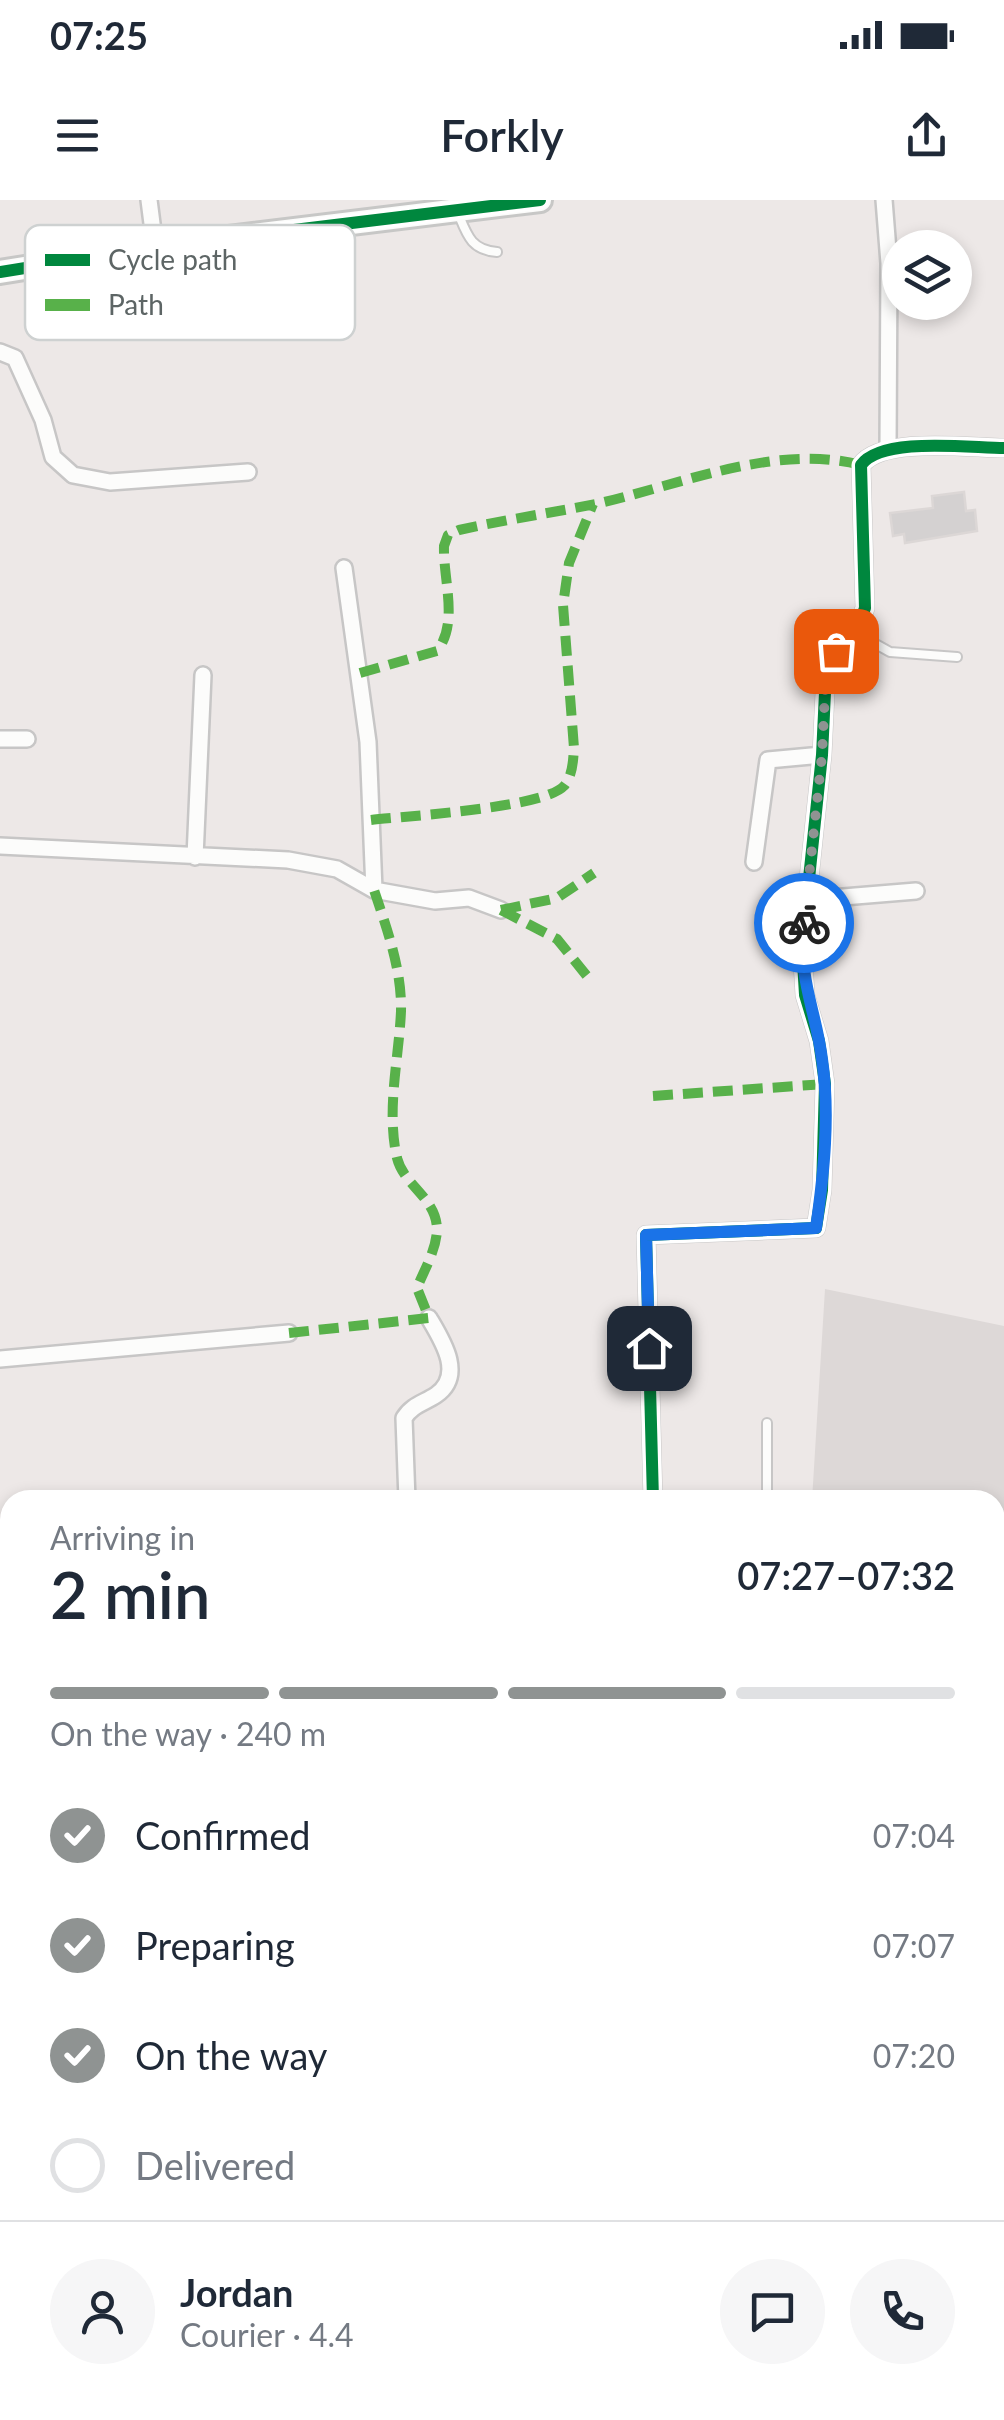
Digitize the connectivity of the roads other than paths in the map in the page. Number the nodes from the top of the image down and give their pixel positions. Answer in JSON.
{"nodes":[{"id":1,"x":149,"y":200,"type":"edge"},
{"id":2,"x":540,"y":200,"type":"edge"},
{"id":3,"x":884,"y":200,"type":"edge"},
{"id":4,"x":456,"y":209,"type":"junction"},
{"id":5,"x":152,"y":225,"type":"edge"},
{"id":6,"x":329,"y":225,"type":"edge"},
{"id":7,"x":497,"y":252,"type":"dead end"},
{"id":8,"x":25,"y":268,"type":"edge"},
{"id":9,"x":0,"y":272,"type":"edge"},
{"id":10,"x":0,"y":352,"type":"edge"},
{"id":11,"x":1004,"y":448,"type":"edge"},
{"id":12,"x":888,"y":449,"type":"junction"},
{"id":13,"x":248,"y":472,"type":"dead end"},
{"id":14,"x":344,"y":568,"type":"dead end"},
{"id":15,"x":856,"y":633,"type":"junction"},
{"id":16,"x":958,"y":657,"type":"dead end"},
{"id":17,"x":203,"y":675,"type":"dead end"},
{"id":18,"x":0,"y":739,"type":"edge"},
{"id":19,"x":28,"y":739,"type":"dead end"},
{"id":20,"x":822,"y":755,"type":"junction"},
{"id":21,"x":0,"y":846,"type":"edge"},
{"id":22,"x":195,"y":857,"type":"junction"},
{"id":23,"x":754,"y":862,"type":"dead end"},
{"id":24,"x":374,"y":890,"type":"junction"},
{"id":25,"x":916,"y":891,"type":"dead end"},
{"id":26,"x":807,"y":900,"type":"junction"},
{"id":27,"x":501,"y":910,"type":"dead end"},
{"id":28,"x":429,"y":1318,"type":"dead end"},
{"id":29,"x":289,"y":1332,"type":"dead end"},
{"id":30,"x":0,"y":1359,"type":"edge"},
{"id":31,"x":767,"y":1423,"type":"dead end"},
{"id":32,"x":406,"y":1490,"type":"edge"},
{"id":33,"x":653,"y":1490,"type":"edge"},
{"id":34,"x":767,"y":1490,"type":"edge"}],
"edges":[{"from":1,"to":5,"type":"street"},
{"from":2,"to":4,"type":"street"},
{"from":3,"to":12,"type":"street"},
{"from":4,"to":6,"type":"street"},
{"from":4,"to":7,"type":"lane"},
{"from":8,"to":9,"type":"street"},
{"from":10,"to":13,"type":"street"},
{"from":11,"to":12,"type":"street"},
{"from":12,"to":15,"type":"street"},
{"from":14,"to":24,"type":"street"},
{"from":15,"to":16,"type":"lane"},
{"from":15,"to":20,"type":"street"},
{"from":17,"to":22,"type":"street"},
{"from":18,"to":19,"type":"street"},
{"from":20,"to":23,"type":"street"},
{"from":20,"to":26,"type":"street"},
{"from":21,"to":22,"type":"street"},
{"from":22,"to":24,"type":"street"},
{"from":24,"to":27,"type":"street"},
{"from":25,"to":26,"type":"street"},
{"from":26,"to":33,"type":"street"},
{"from":28,"to":32,"type":"street"},
{"from":29,"to":30,"type":"street"},
{"from":31,"to":34,"type":"lane"}]}
